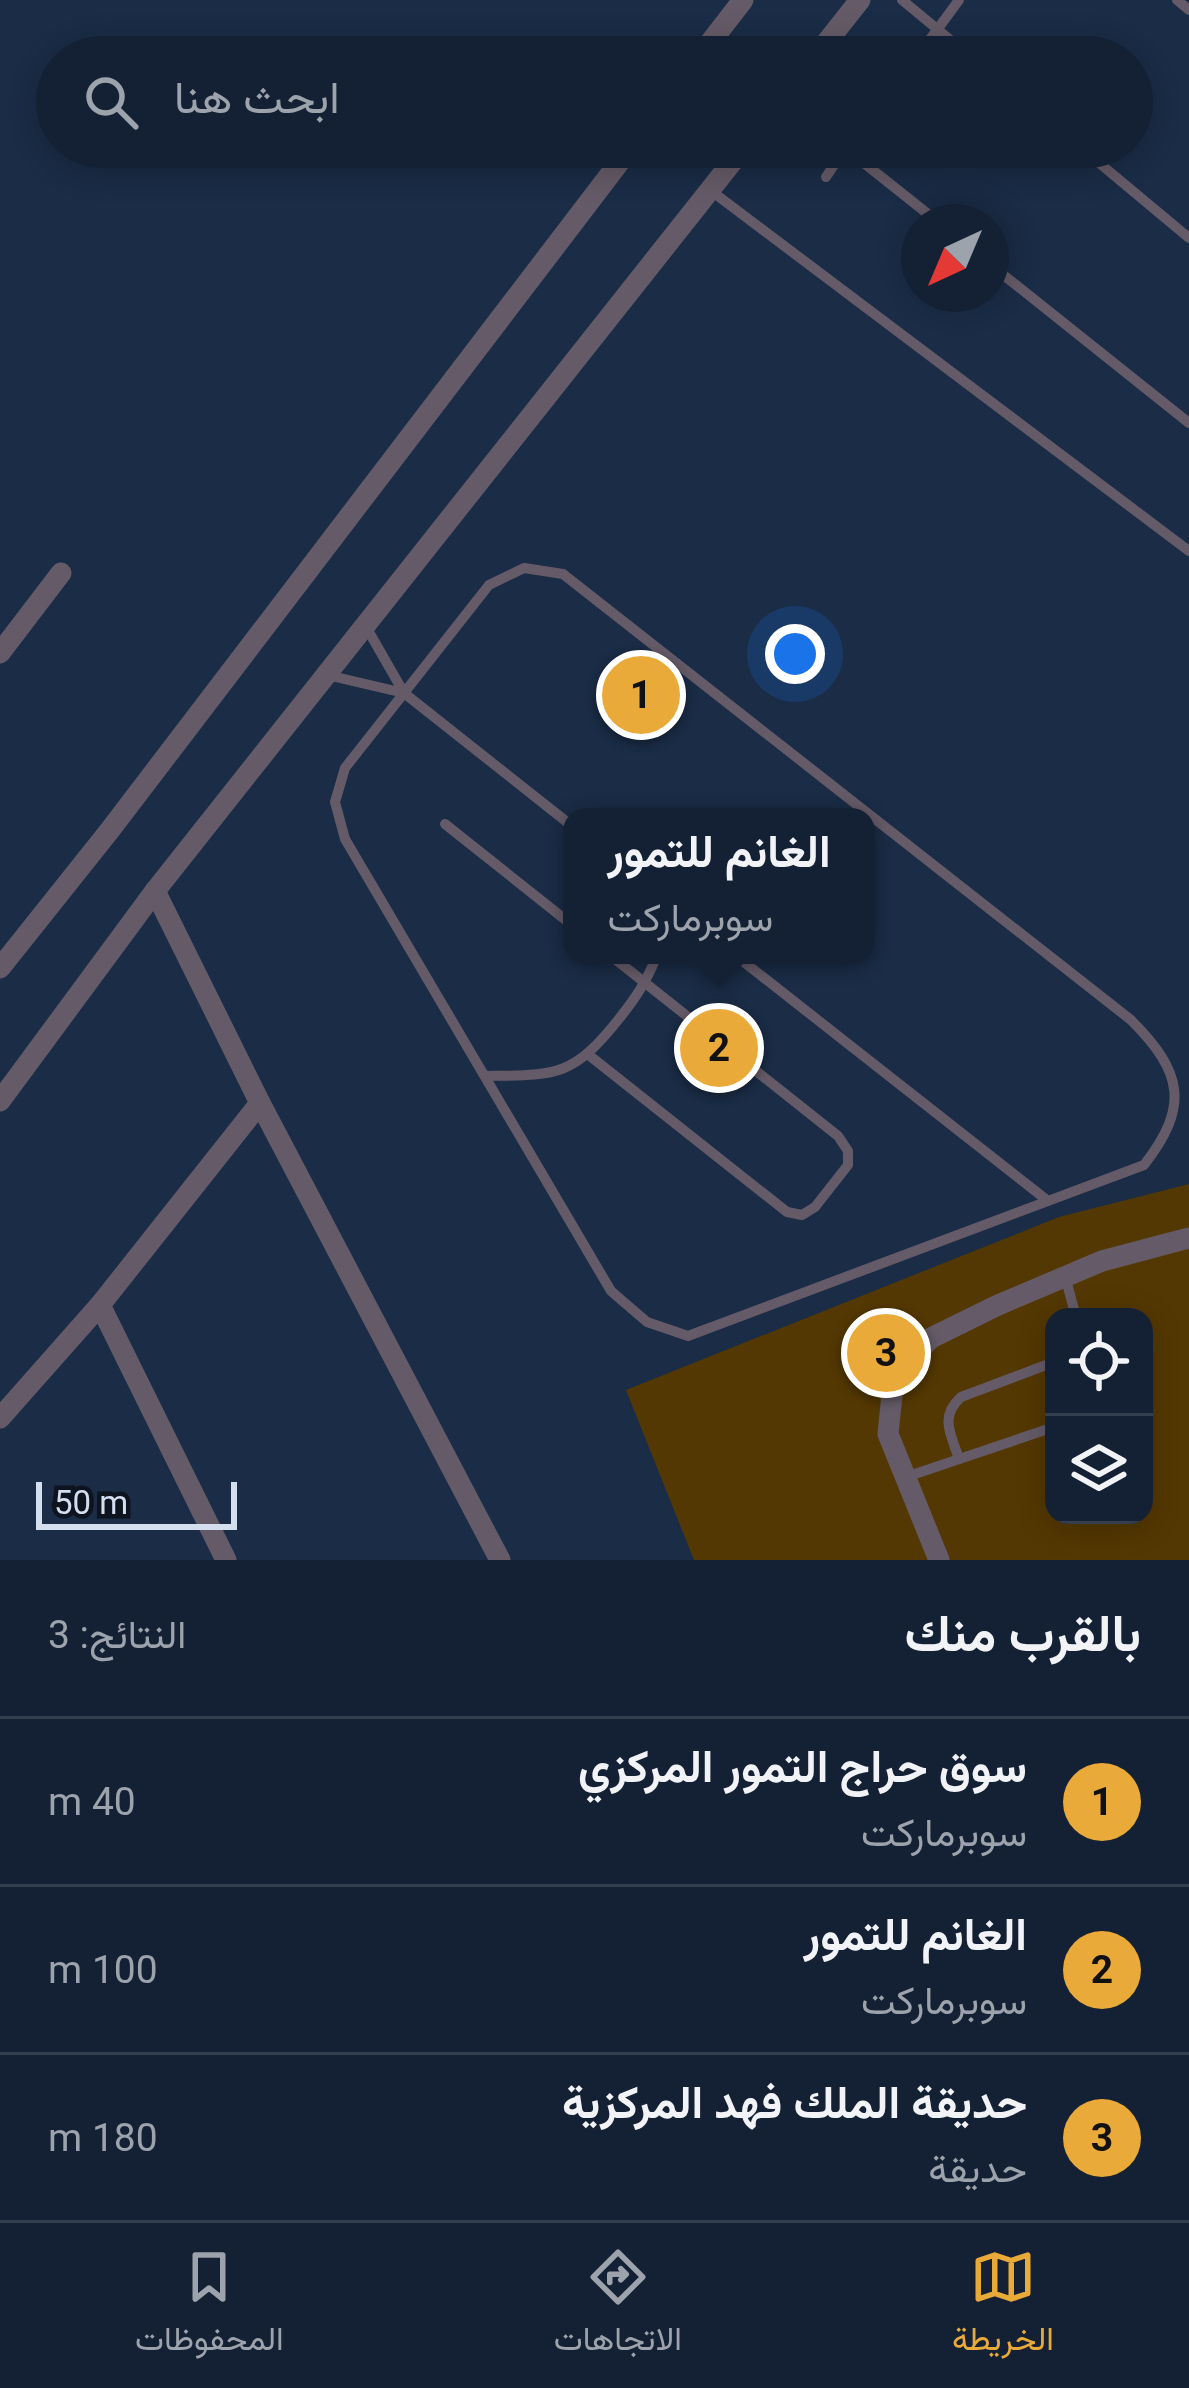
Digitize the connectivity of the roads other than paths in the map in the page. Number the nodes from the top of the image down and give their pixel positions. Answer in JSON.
{"nodes":[{"id":1,"x":743,"y":0,"type":"edge"},
{"id":2,"x":860,"y":0,"type":"edge"},
{"id":3,"x":902,"y":0,"type":"edge"},
{"id":4,"x":959,"y":0,"type":"edge"},
{"id":5,"x":1177,"y":0,"type":"edge"},
{"id":6,"x":1189,"y":10,"type":"edge"},
{"id":7,"x":938,"y":30,"type":"junction"},
{"id":8,"x":716,"y":36,"type":"edge"},
{"id":9,"x":832,"y":36,"type":"edge"},
{"id":10,"x":933,"y":36,"type":"edge"},
{"id":11,"x":945,"y":36,"type":"edge"},
{"id":12,"x":615,"y":168,"type":"edge"},
{"id":13,"x":727,"y":168,"type":"edge"},
{"id":14,"x":832,"y":168,"type":"edge"},
{"id":15,"x":872,"y":168,"type":"edge"},
{"id":16,"x":1105,"y":168,"type":"edge"},
{"id":17,"x":826,"y":177,"type":"dead end"},
{"id":18,"x":710,"y":190,"type":"junction"},
{"id":19,"x":916,"y":204,"type":"edge"},
{"id":20,"x":1189,"y":238,"type":"edge"},
{"id":21,"x":1009,"y":279,"type":"edge"},
{"id":22,"x":1189,"y":423,"type":"edge"},
{"id":23,"x":1189,"y":551,"type":"edge"},
{"id":24,"x":61,"y":573,"type":"dead end"},
{"id":25,"x":365,"y":626,"type":"junction"},
{"id":26,"x":0,"y":653,"type":"edge"},
{"id":27,"x":327,"y":674,"type":"junction"},
{"id":28,"x":404,"y":694,"type":"junction"},
{"id":29,"x":862,"y":808,"type":"edge"},
{"id":30,"x":875,"y":818,"type":"edge"},
{"id":31,"x":563,"y":819,"type":"edge"},
{"id":32,"x":445,"y":824,"type":"dead end"},
{"id":33,"x":155,"y":891,"type":"junction"},
{"id":34,"x":563,"y":918,"type":"edge"},
{"id":35,"x":621,"y":964,"type":"edge"},
{"id":36,"x":654,"y":964,"type":"edge"},
{"id":37,"x":746,"y":964,"type":"edge"},
{"id":38,"x":0,"y":968,"type":"edge"},
{"id":39,"x":646,"y":984,"type":"junction"},
{"id":40,"x":590,"y":1055,"type":"junction"},
{"id":41,"x":484,"y":1076,"type":"junction"},
{"id":42,"x":0,"y":1101,"type":"edge"},
{"id":43,"x":260,"y":1103,"type":"junction"},
{"id":44,"x":1048,"y":1201,"type":"junction"},
{"id":45,"x":1189,"y":1238,"type":"edge"},
{"id":46,"x":1065,"y":1276,"type":"junction"},
{"id":47,"x":100,"y":1305,"type":"junction"},
{"id":48,"x":1074,"y":1308,"type":"edge"},
{"id":49,"x":1045,"y":1365,"type":"edge"},
{"id":50,"x":0,"y":1418,"type":"edge"},
{"id":51,"x":1045,"y":1430,"type":"edge"},
{"id":52,"x":959,"y":1459,"type":"junction"},
{"id":53,"x":906,"y":1477,"type":"junction"},
{"id":54,"x":226,"y":1560,"type":"edge"},
{"id":55,"x":500,"y":1560,"type":"edge"},
{"id":56,"x":939,"y":1560,"type":"edge"}],
"edges":[{"from":1,"to":8,"type":"street"},
{"from":2,"to":9,"type":"street"},
{"from":3,"to":7,"type":"lane"},
{"from":4,"to":7,"type":"lane"},
{"from":5,"to":6,"type":"lane"},
{"from":7,"to":10,"type":"lane"},
{"from":7,"to":11,"type":"lane"},
{"from":12,"to":38,"type":"street"},
{"from":13,"to":18,"type":"street"},
{"from":14,"to":17,"type":"lane"},
{"from":15,"to":19,"type":"lane"},
{"from":16,"to":20,"type":"lane"},
{"from":18,"to":23,"type":"lane"},
{"from":18,"to":25,"type":"street"},
{"from":21,"to":22,"type":"lane"},
{"from":24,"to":26,"type":"street"},
{"from":25,"to":27,"type":"street"},
{"from":25,"to":28,"type":"lane"},
{"from":27,"to":28,"type":"lane"},
{"from":27,"to":33,"type":"street"},
{"from":28,"to":29,"type":"lane"},
{"from":28,"to":31,"type":"lane"},
{"from":28,"to":41,"type":"lane"},
{"from":30,"to":44,"type":"lane"},
{"from":32,"to":34,"type":"lane"},
{"from":33,"to":42,"type":"street"},
{"from":33,"to":43,"type":"street"},
{"from":35,"to":39,"type":"lane"},
{"from":36,"to":39,"type":"lane"},
{"from":37,"to":44,"type":"lane"},
{"from":39,"to":40,"type":"lane"},
{"from":39,"to":40,"type":"lane"},
{"from":40,"to":41,"type":"lane"},
{"from":41,"to":44,"type":"lane"},
{"from":43,"to":47,"type":"street"},
{"from":43,"to":55,"type":"street"},
{"from":45,"to":46,"type":"street"},
{"from":46,"to":48,"type":"lane"},
{"from":46,"to":53,"type":"street"},
{"from":47,"to":50,"type":"street"},
{"from":47,"to":54,"type":"street"},
{"from":49,"to":52,"type":"lane"},
{"from":51,"to":52,"type":"lane"},
{"from":52,"to":53,"type":"lane"},
{"from":53,"to":56,"type":"street"}]}
